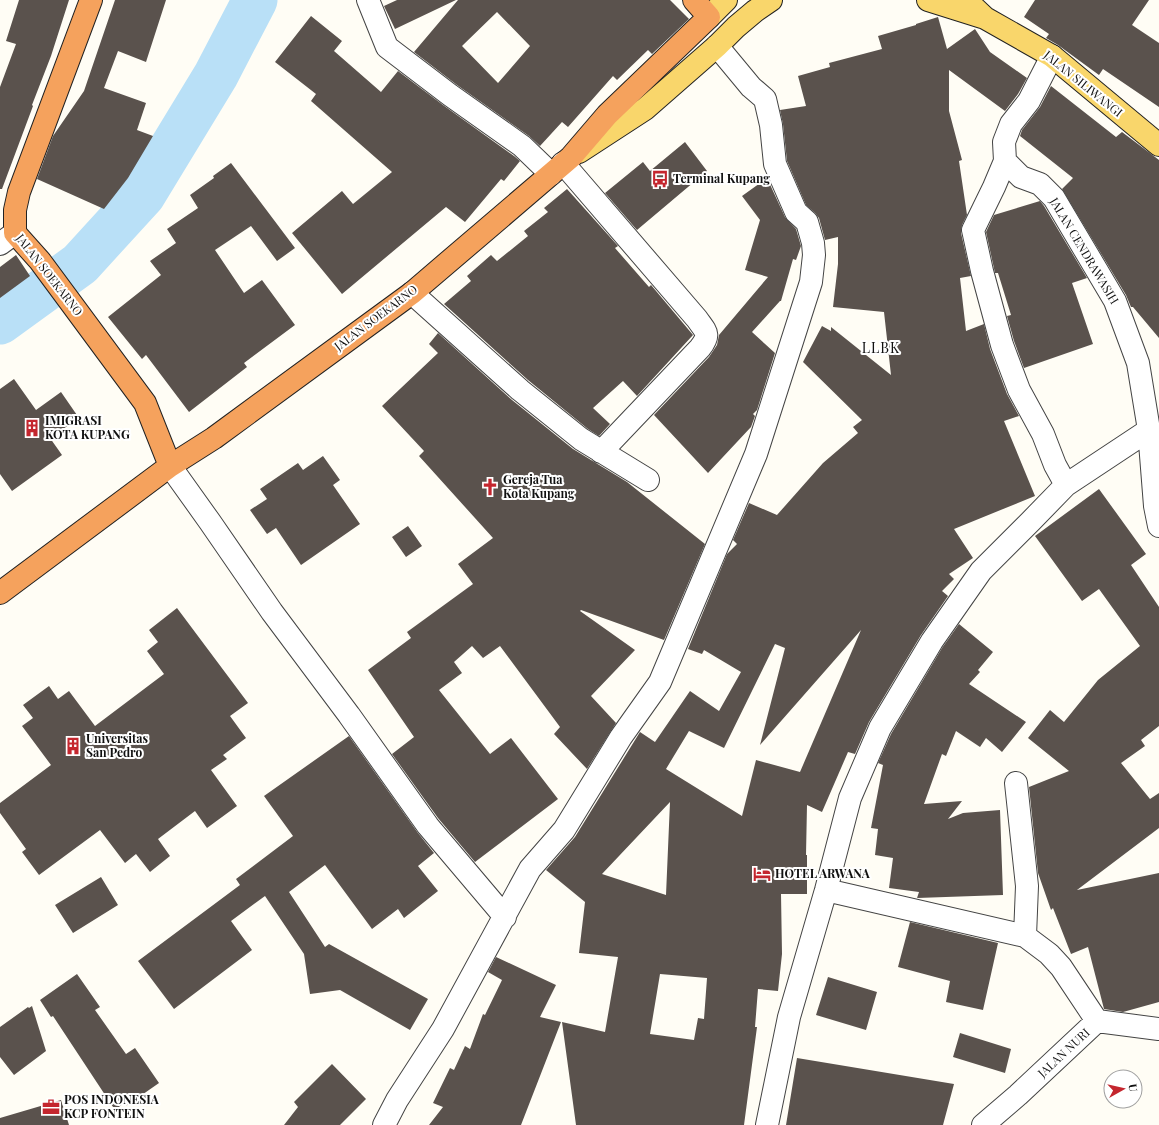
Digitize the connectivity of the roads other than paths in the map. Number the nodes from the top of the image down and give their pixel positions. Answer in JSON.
{"nodes":[{"id":1,"x":90,"y":0,"type":"edge"},
{"id":2,"x":368,"y":0,"type":"edge"},
{"id":3,"x":694,"y":0,"type":"edge"},
{"id":4,"x":726,"y":0,"type":"edge"},
{"id":5,"x":770,"y":0,"type":"edge"},
{"id":6,"x":928,"y":0,"type":"edge"},
{"id":7,"x":966,"y":0,"type":"edge"},
{"id":8,"x":709,"y":17,"type":"junction"},
{"id":9,"x":985,"y":18,"type":"junction"},
{"id":10,"x":717,"y":46,"type":"junction"},
{"id":11,"x":1052,"y":56,"type":"junction"},
{"id":12,"x":1159,"y":145,"type":"edge"},
{"id":13,"x":1005,"y":161,"type":"junction"},
{"id":14,"x":562,"y":164,"type":"junction"},
{"id":15,"x":7,"y":239,"type":"edge"},
{"id":16,"x":412,"y":293,"type":"junction"},
{"id":17,"x":1149,"y":430,"type":"junction"},
{"id":18,"x":601,"y":452,"type":"junction"},
{"id":19,"x":170,"y":466,"type":"junction"},
{"id":20,"x":648,"y":480,"type":"dead end"},
{"id":21,"x":1066,"y":485,"type":"junction"},
{"id":22,"x":1159,"y":526,"type":"edge"},
{"id":23,"x":0,"y":593,"type":"edge"},
{"id":24,"x":1016,"y":783,"type":"dead end"},
{"id":25,"x":826,"y":890,"type":"junction"},
{"id":26,"x":504,"y":917,"type":"junction"},
{"id":27,"x":1025,"y":936,"type":"junction"},
{"id":28,"x":1097,"y":1021,"type":"junction"},
{"id":29,"x":1159,"y":1029,"type":"edge"},
{"id":30,"x":384,"y":1125,"type":"edge"},
{"id":31,"x":768,"y":1125,"type":"edge"},
{"id":32,"x":983,"y":1125,"type":"edge"}],
"edges":[{"from":1,"to":15,"type":"highway","name":"JALAN SOEKARNO"},
{"from":2,"to":14,"type":"street"},
{"from":3,"to":8,"type":"highway"},
{"from":4,"to":8,"type":"main road"},
{"from":5,"to":10,"type":"main road"},
{"from":6,"to":9,"type":"main road"},
{"from":7,"to":9,"type":"main road","name":"JALAN SILIWANGI"},
{"from":8,"to":14,"type":"highway","name":"JALAN SOEKARNO"},
{"from":9,"to":11,"type":"main road","name":"JALAN SILIWANGI"},
{"from":10,"to":14,"type":"main road"},
{"from":10,"to":26,"type":"street"},
{"from":11,"to":12,"type":"main road","name":"JALAN SILIWANGI"},
{"from":11,"to":13,"type":"street"},
{"from":13,"to":17,"type":"street","name":"JALAN CENDRAWASIH"},
{"from":13,"to":21,"type":"street"},
{"from":14,"to":16,"type":"highway","name":"JALAN SOEKARNO"},
{"from":14,"to":18,"type":"street"},
{"from":15,"to":19,"type":"highway","name":"JALAN SOEKARNO"},
{"from":16,"to":18,"type":"street"},
{"from":16,"to":19,"type":"highway","name":"JALAN SOEKARNO"},
{"from":17,"to":21,"type":"street"},
{"from":17,"to":22,"type":"street","name":"JALAN CENDRAWASIH"},
{"from":18,"to":20,"type":"street"},
{"from":19,"to":23,"type":"highway","name":"JALAN SOEKARNO"},
{"from":19,"to":26,"type":"street"},
{"from":21,"to":25,"type":"street"},
{"from":24,"to":27,"type":"street"},
{"from":25,"to":27,"type":"street"},
{"from":25,"to":31,"type":"street"},
{"from":26,"to":30,"type":"street"},
{"from":27,"to":28,"type":"street"},
{"from":28,"to":29,"type":"street","name":"JALAN NURI"},
{"from":28,"to":32,"type":"street","name":"JALAN NURI"}]}
